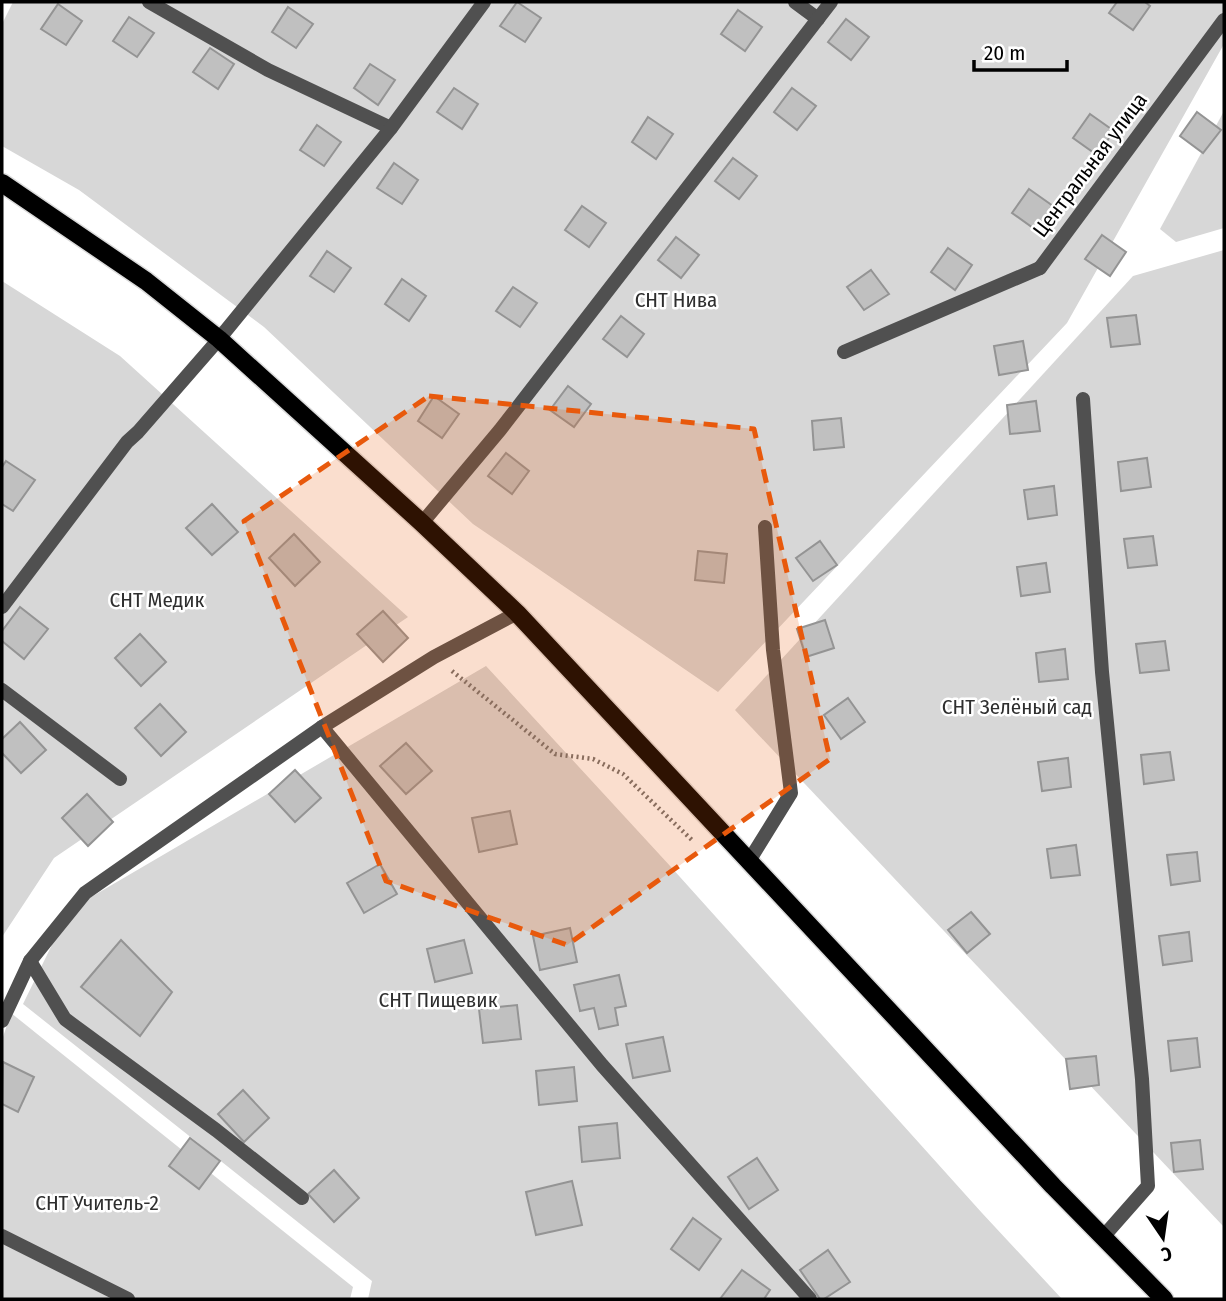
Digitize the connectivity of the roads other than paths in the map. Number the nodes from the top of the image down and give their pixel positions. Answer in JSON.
{"nodes":[{"id":1,"x":149,"y":2,"type":"edge"},
{"id":2,"x":484,"y":2,"type":"edge"},
{"id":3,"x":795,"y":2,"type":"edge"},
{"id":4,"x":831,"y":2,"type":"edge"},
{"id":5,"x":818,"y":19,"type":"junction"},
{"id":6,"x":1224,"y":20,"type":"edge"},
{"id":7,"x":391,"y":128,"type":"junction"},
{"id":8,"x":2,"y":183,"type":"edge"},
{"id":9,"x":219,"y":338,"type":"junction"},
{"id":10,"x":844,"y":352,"type":"dead end"},
{"id":11,"x":1083,"y":400,"type":"dead end"},
{"id":12,"x":422,"y":523,"type":"junction"},
{"id":13,"x":765,"y":527,"type":"dead end"},
{"id":14,"x":2,"y":607,"type":"edge"},
{"id":15,"x":517,"y":613,"type":"junction"},
{"id":16,"x":2,"y":690,"type":"edge"},
{"id":17,"x":322,"y":727,"type":"junction"},
{"id":18,"x":120,"y":779,"type":"dead end"},
{"id":19,"x":749,"y":860,"type":"junction"},
{"id":20,"x":30,"y":961,"type":"junction"},
{"id":21,"x":2,"y":1021,"type":"edge"},
{"id":22,"x":302,"y":1198,"type":"dead end"},
{"id":23,"x":2,"y":1236,"type":"edge"},
{"id":24,"x":1103,"y":1237,"type":"junction"},
{"id":25,"x":128,"y":1299,"type":"edge"},
{"id":26,"x":810,"y":1299,"type":"edge"},
{"id":27,"x":1164,"y":1299,"type":"edge"}],
"edges":[{"from":1,"to":7,"type":"street"},
{"from":2,"to":7,"type":"street"},
{"from":3,"to":5,"type":"street"},
{"from":4,"to":5,"type":"street"},
{"from":5,"to":12,"type":"street"},
{"from":6,"to":10,"type":"street","name":"Центральная улица"},
{"from":7,"to":9,"type":"street"},
{"from":8,"to":9,"type":"main road"},
{"from":9,"to":12,"type":"main road"},
{"from":9,"to":14,"type":"street"},
{"from":11,"to":24,"type":"street"},
{"from":12,"to":15,"type":"main road"},
{"from":13,"to":19,"type":"street"},
{"from":15,"to":17,"type":"street"},
{"from":15,"to":19,"type":"main road"},
{"from":16,"to":18,"type":"street"},
{"from":17,"to":20,"type":"street"},
{"from":17,"to":26,"type":"street"},
{"from":19,"to":24,"type":"main road"},
{"from":20,"to":21,"type":"street"},
{"from":20,"to":22,"type":"street"},
{"from":23,"to":25,"type":"street"},
{"from":24,"to":27,"type":"main road"}]}
